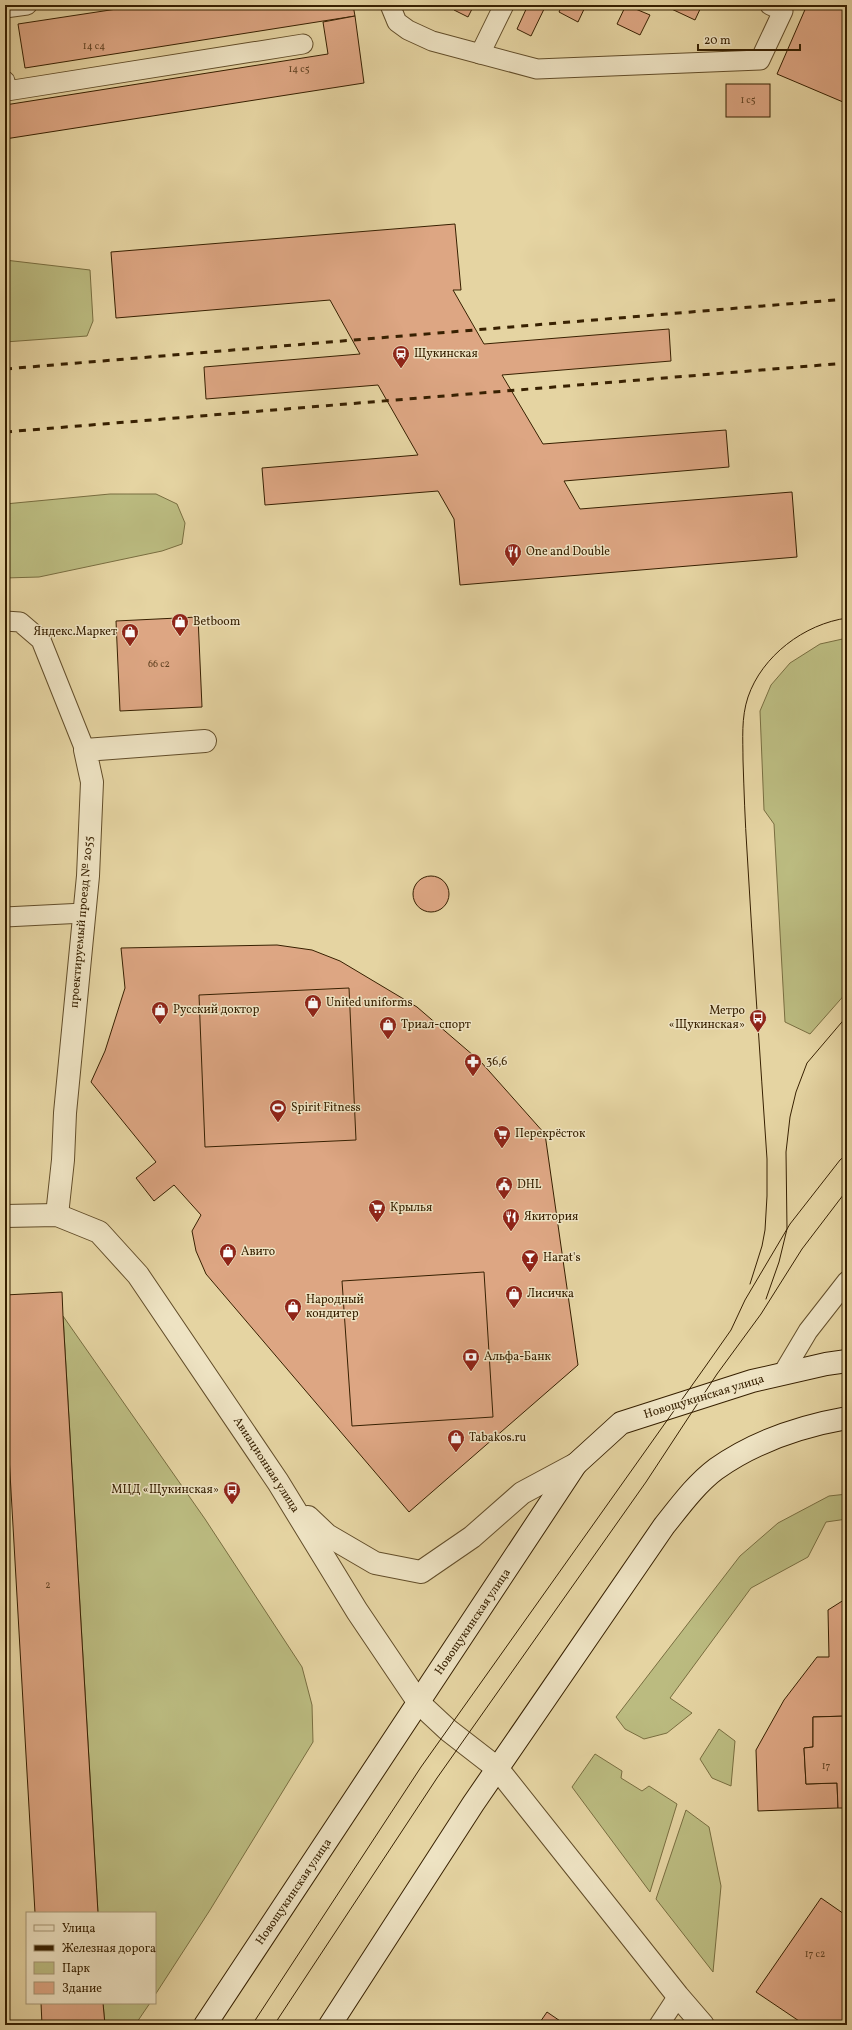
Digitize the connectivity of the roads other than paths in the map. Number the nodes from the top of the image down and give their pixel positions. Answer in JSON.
{"nodes":[{"id":1,"x":27,"y":5,"type":"edge"},
{"id":2,"x":390,"y":5,"type":"edge"},
{"id":3,"x":504,"y":5,"type":"edge"},
{"id":4,"x":780,"y":7,"type":"edge"},
{"id":5,"x":5,"y":8,"type":"edge"},
{"id":6,"x":303,"y":44,"type":"dead end"},
{"id":7,"x":480,"y":54,"type":"junction"},
{"id":8,"x":6,"y":87,"type":"edge"},
{"id":9,"x":5,"y":621,"type":"edge"},
{"id":10,"x":206,"y":741,"type":"dead end"},
{"id":11,"x":86,"y":750,"type":"junction"},
{"id":12,"x":84,"y":913,"type":"junction"},
{"id":13,"x":5,"y":917,"type":"edge"},
{"id":14,"x":57,"y":1215,"type":"junction"},
{"id":15,"x":5,"y":1216,"type":"edge"},
{"id":16,"x":847,"y":1281,"type":"edge"},
{"id":17,"x":838,"y":1304,"type":"edge"},
{"id":18,"x":847,"y":1362,"type":"edge"},
{"id":19,"x":783,"y":1373,"type":"junction"},
{"id":20,"x":847,"y":1418,"type":"edge"},
{"id":21,"x":576,"y":1464,"type":"junction"},
{"id":22,"x":288,"y":1496,"type":"junction"},
{"id":23,"x":419,"y":1703,"type":"junction"},
{"id":24,"x":497,"y":1768,"type":"junction"},
{"id":25,"x":678,"y":1996,"type":"junction"},
{"id":26,"x":205,"y":2025,"type":"edge"},
{"id":27,"x":330,"y":2025,"type":"edge"},
{"id":28,"x":659,"y":2025,"type":"edge"},
{"id":29,"x":703,"y":2025,"type":"edge"}],
"edges":[{"from":1,"to":5,"type":"lane"},
{"from":2,"to":7,"type":"lane"},
{"from":3,"to":7,"type":"lane"},
{"from":4,"to":7,"type":"lane"},
{"from":6,"to":8,"type":"lane"},
{"from":9,"to":11,"type":"lane"},
{"from":10,"to":11,"type":"street"},
{"from":11,"to":12,"type":"street","name":"проектируемый проезд № 2055"},
{"from":12,"to":13,"type":"lane"},
{"from":12,"to":14,"type":"street","name":"проектируемый проезд № 2055"},
{"from":14,"to":15,"type":"street","name":"Авиационная улица"},
{"from":14,"to":22,"type":"street","name":"Авиационная улица"},
{"from":16,"to":17,"type":"lane"},
{"from":17,"to":19,"type":"lane"},
{"from":18,"to":19,"type":"street","name":"Новощукинская улица"},
{"from":19,"to":21,"type":"street","name":"Новощукинская улица"},
{"from":20,"to":24,"type":"street"},
{"from":21,"to":22,"type":"street"},
{"from":21,"to":23,"type":"street","name":"Новощукинская улица"},
{"from":22,"to":23,"type":"street","name":"Авиационная улица"},
{"from":23,"to":24,"type":"street","name":"Авиационная улица"},
{"from":23,"to":26,"type":"street","name":"Новощукинская улица"},
{"from":24,"to":25,"type":"street","name":"Авиационная улица"},
{"from":24,"to":27,"type":"street"},
{"from":25,"to":28,"type":"lane"},
{"from":25,"to":29,"type":"street","name":"Авиационная улица"}]}
